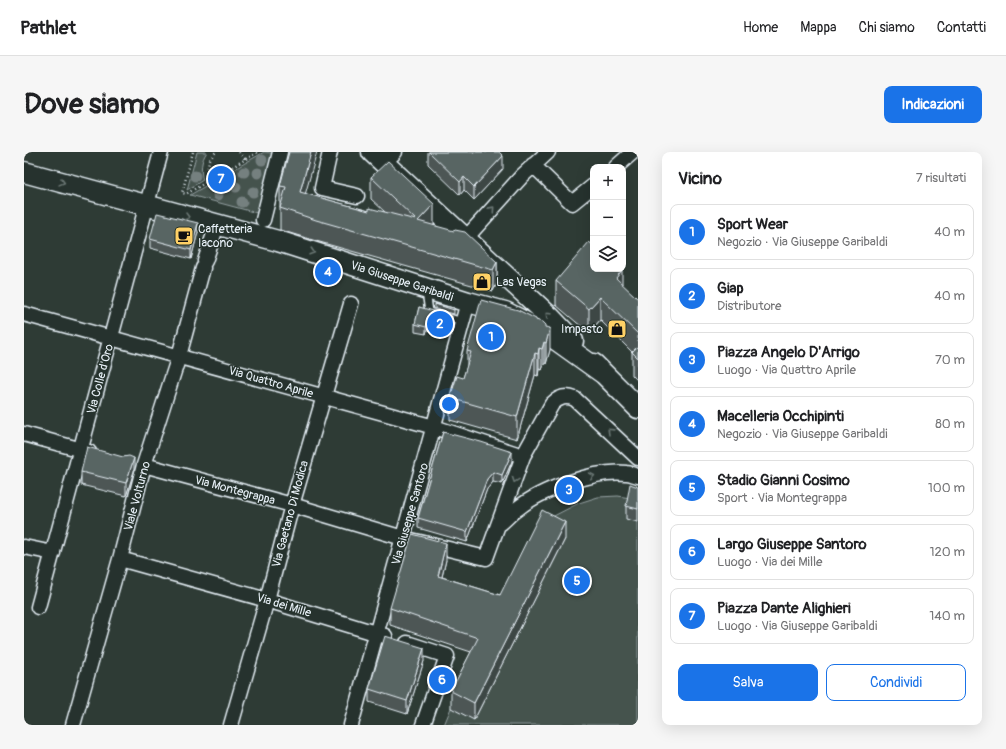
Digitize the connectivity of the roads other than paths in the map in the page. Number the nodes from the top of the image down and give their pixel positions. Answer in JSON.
{"nodes":[{"id":1,"x":161,"y":152,"type":"edge"},
{"id":2,"x":280,"y":152,"type":"edge"},
{"id":3,"x":330,"y":152,"type":"edge"},
{"id":4,"x":548,"y":152,"type":"edge"},
{"id":5,"x":633,"y":152,"type":"edge"},
{"id":6,"x":384,"y":156,"type":"edge"},
{"id":7,"x":531,"y":159,"type":"edge"},
{"id":8,"x":619,"y":164,"type":"edge"},
{"id":9,"x":24,"y":172,"type":"edge"},
{"id":10,"x":590,"y":188,"type":"edge"},
{"id":11,"x":357,"y":196,"type":"dead end"},
{"id":12,"x":147,"y":206,"type":"junction"},
{"id":13,"x":263,"y":220,"type":"dead end"},
{"id":14,"x":217,"y":225,"type":"junction"},
{"id":15,"x":466,"y":238,"type":"junction"},
{"id":16,"x":426,"y":289,"type":"junction"},
{"id":17,"x":522,"y":291,"type":"junction"},
{"id":18,"x":468,"y":302,"type":"junction"},
{"id":19,"x":351,"y":304,"type":"dead end"},
{"id":20,"x":505,"y":312,"type":"junction"},
{"id":21,"x":24,"y":314,"type":"edge"},
{"id":22,"x":463,"y":322,"type":"junction"},
{"id":23,"x":111,"y":337,"type":"junction"},
{"id":24,"x":179,"y":356,"type":"junction"},
{"id":25,"x":604,"y":374,"type":"junction"},
{"id":26,"x":323,"y":397,"type":"junction"},
{"id":27,"x":638,"y":408,"type":"edge"},
{"id":28,"x":434,"y":427,"type":"junction"},
{"id":29,"x":24,"y":434,"type":"edge"},
{"id":30,"x":81,"y":450,"type":"junction"},
{"id":31,"x":520,"y":455,"type":"junction"},
{"id":32,"x":103,"y":456,"type":"edge"},
{"id":33,"x":638,"y":458,"type":"edge"},
{"id":34,"x":144,"y":465,"type":"junction"},
{"id":35,"x":638,"y":476,"type":"edge"},
{"id":36,"x":292,"y":505,"type":"junction"},
{"id":37,"x":498,"y":526,"type":"junction"},
{"id":38,"x":403,"y":538,"type":"junction"},
{"id":39,"x":24,"y":547,"type":"edge"},
{"id":40,"x":53,"y":553,"type":"junction"},
{"id":41,"x":120,"y":559,"type":"junction"},
{"id":42,"x":267,"y":600,"type":"junction"},
{"id":43,"x":38,"y":607,"type":"dead end"},
{"id":44,"x":377,"y":633,"type":"junction"},
{"id":45,"x":74,"y":725,"type":"edge"},
{"id":46,"x":231,"y":725,"type":"edge"},
{"id":47,"x":353,"y":725,"type":"edge"},
{"id":48,"x":423,"y":725,"type":"edge"}],
"edges":[{"from":1,"to":12,"type":"street","name":"Via Colle d'Oro"},
{"from":2,"to":13,"type":"street"},
{"from":3,"to":11,"type":"street"},
{"from":4,"to":7,"type":"street"},
{"from":5,"to":8,"type":"street"},
{"from":6,"to":15,"type":"main road"},
{"from":7,"to":10,"type":"street"},
{"from":15,"to":7,"type":"street","one_way":true},
{"from":9,"to":12,"type":"main road","name":"Via Giuseppe Garibaldi","one_way":true},
{"from":12,"to":14,"type":"main road","name":"Via Giuseppe Garibaldi","one_way":true},
{"from":12,"to":23,"type":"street","name":"Via Colle d'Oro"},
{"from":14,"to":16,"type":"main road","name":"Via Giuseppe Garibaldi","one_way":true},
{"from":14,"to":24,"type":"street","name":"Viale Volturno"},
{"from":15,"to":17,"type":"main road"},
{"from":16,"to":18,"type":"main road","name":"Via Giuseppe Garibaldi"},
{"from":16,"to":22,"type":"lane"},
{"from":17,"to":20,"type":"main road"},
{"from":25,"to":17,"type":"main road","one_way":true},
{"from":18,"to":20,"type":"main road","name":"Via Giuseppe Garibaldi"},
{"from":18,"to":22,"type":"street","name":"Via Giuseppe Santoro"},
{"from":19,"to":26,"type":"street","name":"Via Gaetano Di Modica"},
{"from":20,"to":25,"type":"main road","name":"Via Giuseppe Garibaldi"},
{"from":21,"to":23,"type":"street","name":"Via Quattro Aprile"},
{"from":22,"to":28,"type":"street","name":"Via Giuseppe Santoro"},
{"from":23,"to":24,"type":"street","name":"Via Quattro Aprile"},
{"from":23,"to":30,"type":"street","name":"Via Colle d'Oro"},
{"from":24,"to":26,"type":"street","name":"Via Quattro Aprile"},
{"from":24,"to":34,"type":"street","name":"Viale Volturno"},
{"from":25,"to":27,"type":"main road"},
{"from":26,"to":28,"type":"street","name":"Via Quattro Aprile"},
{"from":26,"to":36,"type":"street","name":"Via Gaetano Di Modica"},
{"from":28,"to":31,"type":"street","name":"Via Quattro Aprile"},
{"from":28,"to":38,"type":"street","name":"Via Giuseppe Santoro"},
{"from":29,"to":30,"type":"street"},
{"from":30,"to":32,"type":"street"},
{"from":30,"to":40,"type":"street","name":"Via Colle d'Oro"},
{"from":33,"to":31,"type":"street","one_way":true},
{"from":31,"to":37,"type":"street","one_way":true},
{"from":34,"to":36,"type":"street","name":"Via Montegrappa"},
{"from":34,"to":41,"type":"street","name":"Viale Volturno"},
{"from":37,"to":35,"type":"street","one_way":true},
{"from":36,"to":38,"type":"street","name":"Via Montegrappa"},
{"from":36,"to":42,"type":"street","name":"Via Gaetano Di Modica"},
{"from":37,"to":38,"type":"street","name":"Via Montegrappa"},
{"from":38,"to":44,"type":"street","name":"Via Giuseppe Santoro"},
{"from":39,"to":40,"type":"street"},
{"from":40,"to":43,"type":"street","name":"Via Colle d'Oro"},
{"from":41,"to":42,"type":"street","name":"Via dei Mille"},
{"from":41,"to":45,"type":"street","name":"Viale Volturno"},
{"from":42,"to":44,"type":"street","name":"Via dei Mille"},
{"from":42,"to":46,"type":"street","name":"Via Gaetano Di Modica"},
{"from":44,"to":47,"type":"street","name":"Via Giuseppe Santoro"},
{"from":44,"to":48,"type":"street","name":"Via dei Mille"}]}
